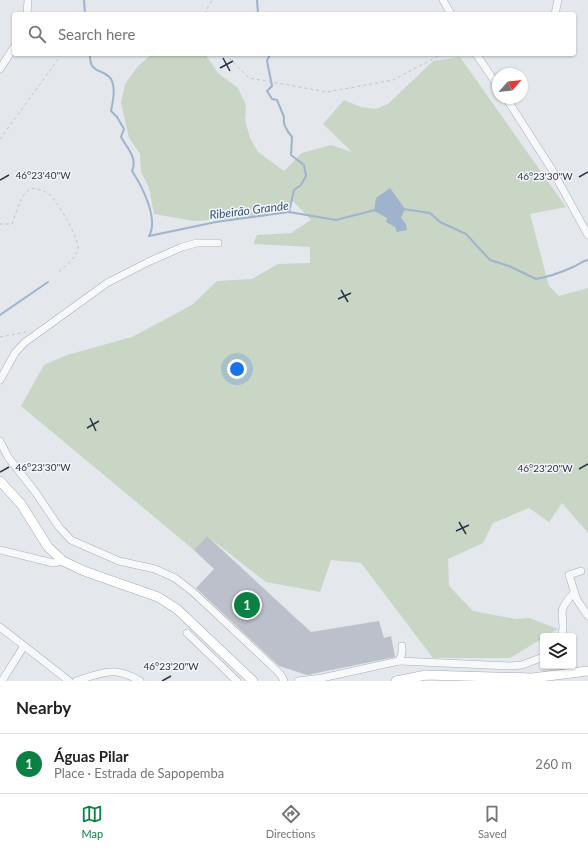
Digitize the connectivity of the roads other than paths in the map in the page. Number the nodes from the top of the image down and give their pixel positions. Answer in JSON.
{"nodes":[{"id":1,"x":28,"y":0,"type":"edge"},
{"id":2,"x":443,"y":0,"type":"edge"},
{"id":3,"x":558,"y":0,"type":"edge"},
{"id":4,"x":27,"y":12,"type":"edge"},
{"id":5,"x":450,"y":12,"type":"edge"},
{"id":6,"x":555,"y":12,"type":"edge"},
{"id":7,"x":12,"y":50,"type":"edge"},
{"id":8,"x":477,"y":56,"type":"edge"},
{"id":9,"x":0,"y":69,"type":"edge"},
{"id":10,"x":492,"y":77,"type":"edge"},
{"id":11,"x":510,"y":104,"type":"edge"},
{"id":12,"x":588,"y":235,"type":"edge"},
{"id":13,"x":218,"y":243,"type":"dead end"},
{"id":14,"x":0,"y":380,"type":"edge"},
{"id":15,"x":0,"y":440,"type":"edge"},
{"id":16,"x":0,"y":481,"type":"edge"},
{"id":17,"x":0,"y":550,"type":"edge"},
{"id":18,"x":63,"y":561,"type":"junction"},
{"id":19,"x":581,"y":571,"type":"dead end"},
{"id":20,"x":574,"y":593,"type":"junction"},
{"id":21,"x":588,"y":616,"type":"edge"},
{"id":22,"x":0,"y":627,"type":"edge"},
{"id":23,"x":187,"y":633,"type":"dead end"},
{"id":24,"x":562,"y":633,"type":"edge"},
{"id":25,"x":24,"y":646,"type":"junction"},
{"id":26,"x":402,"y":646,"type":"dead end"},
{"id":27,"x":540,"y":658,"type":"edge"},
{"id":28,"x":399,"y":661,"type":"junction"},
{"id":29,"x":238,"y":667,"type":"junction"},
{"id":30,"x":588,"y":671,"type":"edge"},
{"id":31,"x":485,"y":680,"type":"edge"},
{"id":32,"x":505,"y":680,"type":"edge"},
{"id":33,"x":2,"y":681,"type":"edge"},
{"id":34,"x":69,"y":681,"type":"edge"},
{"id":35,"x":76,"y":681,"type":"edge"},
{"id":36,"x":140,"y":681,"type":"edge"},
{"id":37,"x":237,"y":681,"type":"edge"},
{"id":38,"x":253,"y":681,"type":"edge"},
{"id":39,"x":284,"y":681,"type":"edge"},
{"id":40,"x":298,"y":681,"type":"edge"},
{"id":41,"x":396,"y":681,"type":"edge"}],
"edges":[{"from":1,"to":4,"type":"street"},
{"from":2,"to":5,"type":"street"},
{"from":3,"to":6,"type":"street"},
{"from":7,"to":9,"type":"street"},
{"from":8,"to":10,"type":"street"},
{"from":11,"to":12,"type":"street"},
{"from":13,"to":14,"type":"street"},
{"from":15,"to":39,"type":"street"},
{"from":16,"to":18,"type":"main road"},
{"from":17,"to":18,"type":"street"},
{"from":18,"to":29,"type":"main road"},
{"from":19,"to":20,"type":"street"},
{"from":20,"to":21,"type":"street"},
{"from":20,"to":24,"type":"street"},
{"from":22,"to":25,"type":"street"},
{"from":23,"to":37,"type":"street"},
{"from":25,"to":33,"type":"street"},
{"from":25,"to":34,"type":"street"},
{"from":26,"to":28,"type":"street"},
{"from":27,"to":28,"type":"street"},
{"from":28,"to":40,"type":"street"},
{"from":29,"to":37,"type":"street"},
{"from":29,"to":38,"type":"main road"},
{"from":30,"to":32,"type":"main road"},
{"from":31,"to":32,"type":"main road"},
{"from":31,"to":41,"type":"main road"},
{"from":35,"to":36,"type":"street"}]}
